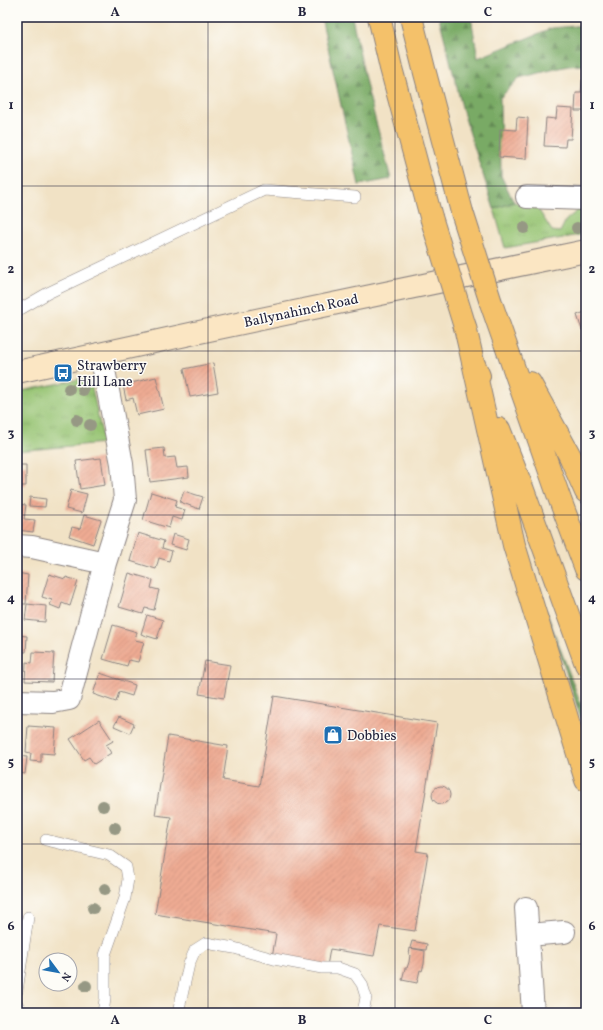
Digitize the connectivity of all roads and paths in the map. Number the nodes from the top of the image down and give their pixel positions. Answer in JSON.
{"nodes":[{"id":1,"x":380,"y":17,"type":"edge"},
{"id":2,"x":411,"y":17,"type":"edge"},
{"id":3,"x":354,"y":197,"type":"dead end"},
{"id":4,"x":527,"y":197,"type":"dead end"},
{"id":5,"x":586,"y":199,"type":"edge"},
{"id":6,"x":586,"y":251,"type":"edge"},
{"id":7,"x":17,"y":311,"type":"edge"},
{"id":8,"x":498,"y":324,"type":"junction"},
{"id":9,"x":99,"y":354,"type":"junction"},
{"id":10,"x":474,"y":362,"type":"junction"},
{"id":11,"x":17,"y":372,"type":"edge"},
{"id":12,"x":586,"y":492,"type":"edge"},
{"id":13,"x":17,"y":546,"type":"edge"},
{"id":14,"x":105,"y":563,"type":"junction"},
{"id":15,"x":586,"y":569,"type":"edge"},
{"id":16,"x":586,"y":664,"type":"edge"},
{"id":17,"x":17,"y":701,"type":"edge"},
{"id":18,"x":586,"y":780,"type":"edge"},
{"id":19,"x":46,"y":840,"type":"dead end"},
{"id":20,"x":526,"y":908,"type":"dead end"},
{"id":21,"x":28,"y":917,"type":"dead end"},
{"id":22,"x":564,"y":932,"type":"dead end"},
{"id":23,"x":528,"y":935,"type":"junction"},
{"id":24,"x":17,"y":991,"type":"edge"},
{"id":25,"x":17,"y":1004,"type":"edge"},
{"id":26,"x":22,"y":1013,"type":"edge"},
{"id":27,"x":103,"y":1013,"type":"edge"},
{"id":28,"x":178,"y":1013,"type":"edge"},
{"id":29,"x":363,"y":1013,"type":"edge"},
{"id":30,"x":533,"y":1013,"type":"edge"}],
"edges":[{"from":1,"to":10,"type":"highway","bridge":true},
{"from":2,"to":8,"type":"highway","bridge":true},
{"from":3,"to":7,"type":"lane"},
{"from":4,"to":5,"type":"street"},
{"from":6,"to":9,"type":"street","name":"Ballynahinch Road"},
{"from":8,"to":12,"type":"highway"},
{"from":8,"to":15,"type":"highway"},
{"from":9,"to":11,"type":"street","name":"Ballynahinch Road"},
{"from":9,"to":14,"type":"street"},
{"from":10,"to":16,"type":"highway"},
{"from":10,"to":18,"type":"highway"},
{"from":13,"to":14,"type":"street"},
{"from":14,"to":17,"type":"street"},
{"from":19,"to":27,"type":"lane"},
{"from":20,"to":23,"type":"street"},
{"from":21,"to":24,"type":"lane"},
{"from":22,"to":23,"type":"street"},
{"from":23,"to":30,"type":"street"},
{"from":25,"to":26,"type":"lane"},
{"from":28,"to":29,"type":"lane"}]}
